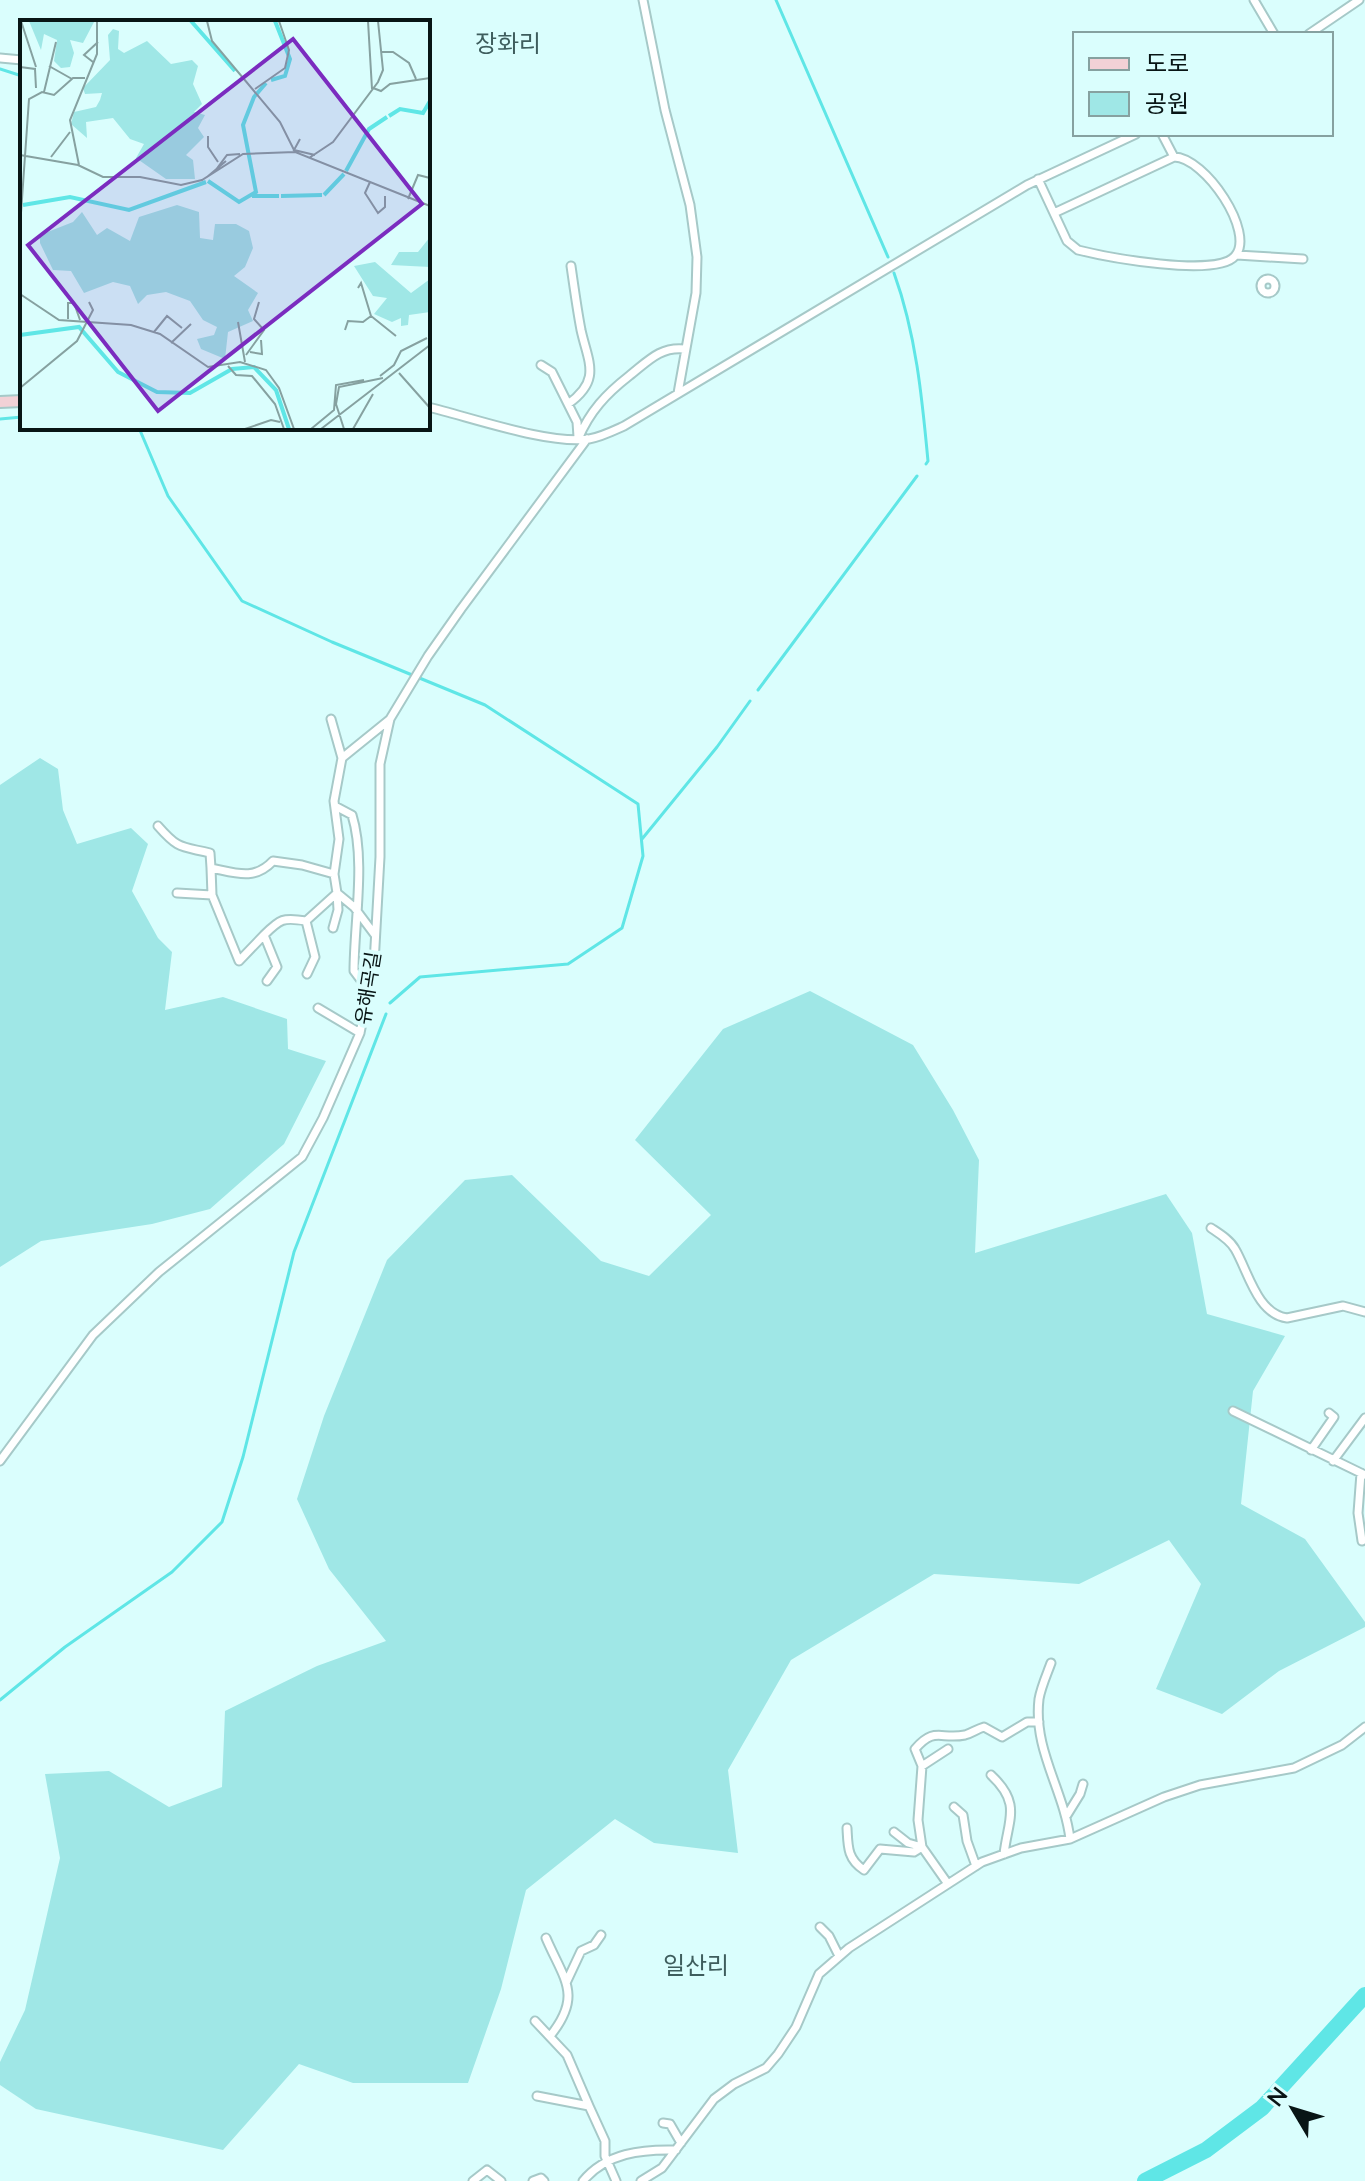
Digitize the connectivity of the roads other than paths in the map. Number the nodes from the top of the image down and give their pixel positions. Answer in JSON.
{"nodes":[{"id":1,"x":643,"y":0,"type":"edge"},
{"id":2,"x":1254,"y":0,"type":"edge"},
{"id":3,"x":1359,"y":0,"type":"edge"},
{"id":4,"x":1273,"y":32,"type":"edge"},
{"id":5,"x":1312,"y":32,"type":"edge"},
{"id":6,"x":0,"y":58,"type":"edge"},
{"id":7,"x":20,"y":60,"type":"edge"},
{"id":8,"x":1132,"y":136,"type":"edge"},
{"id":9,"x":1163,"y":136,"type":"edge"},
{"id":10,"x":1174,"y":157,"type":"junction"},
{"id":11,"x":1038,"y":179,"type":"junction"},
{"id":12,"x":1054,"y":213,"type":"junction"},
{"id":13,"x":1237,"y":255,"type":"junction"},
{"id":14,"x":1271,"y":258,"type":"junction"},
{"id":15,"x":1303,"y":259,"type":"dead end"},
{"id":16,"x":571,"y":266,"type":"dead end"},
{"id":17,"x":1269,"y":279,"type":"dead end"},
{"id":18,"x":685,"y":349,"type":"junction"},
{"id":19,"x":541,"y":365,"type":"dead end"},
{"id":20,"x":678,"y":393,"type":"junction"},
{"id":21,"x":20,"y":401,"type":"edge"},
{"id":22,"x":0,"y":402,"type":"edge"},
{"id":23,"x":568,"y":404,"type":"junction"},
{"id":24,"x":430,"y":408,"type":"edge"},
{"id":25,"x":578,"y":439,"type":"junction"},
{"id":26,"x":587,"y":439,"type":"junction"},
{"id":27,"x":331,"y":719,"type":"dead end"},
{"id":28,"x":390,"y":719,"type":"junction"},
{"id":29,"x":342,"y":758,"type":"junction"},
{"id":30,"x":335,"y":806,"type":"junction"},
{"id":31,"x":158,"y":826,"type":"dead end"},
{"id":32,"x":211,"y":868,"type":"junction"},
{"id":33,"x":334,"y":874,"type":"junction"},
{"id":34,"x":177,"y":893,"type":"dead end"},
{"id":35,"x":337,"y":893,"type":"junction"},
{"id":36,"x":212,"y":895,"type":"junction"},
{"id":37,"x":358,"y":913,"type":"junction"},
{"id":38,"x":306,"y":921,"type":"junction"},
{"id":39,"x":333,"y":928,"type":"dead end"},
{"id":40,"x":264,"y":935,"type":"junction"},
{"id":41,"x":375,"y":935,"type":"junction"},
{"id":42,"x":307,"y":974,"type":"dead end"},
{"id":43,"x":267,"y":981,"type":"dead end"},
{"id":44,"x":369,"y":991,"type":"junction"},
{"id":45,"x":318,"y":1008,"type":"dead end"},
{"id":46,"x":360,"y":1033,"type":"junction"},
{"id":47,"x":1211,"y":1228,"type":"dead end"},
{"id":48,"x":1365,"y":1312,"type":"edge"},
{"id":49,"x":1233,"y":1411,"type":"dead end"},
{"id":50,"x":1329,"y":1413,"type":"dead end"},
{"id":51,"x":1365,"y":1418,"type":"edge"},
{"id":52,"x":1311,"y":1450,"type":"junction"},
{"id":53,"x":0,"y":1461,"type":"edge"},
{"id":54,"x":1333,"y":1461,"type":"junction"},
{"id":55,"x":1363,"y":1474,"type":"edge"},
{"id":56,"x":1362,"y":1541,"type":"dead end"},
{"id":57,"x":1051,"y":1663,"type":"dead end"},
{"id":58,"x":1039,"y":1722,"type":"junction"},
{"id":59,"x":1365,"y":1727,"type":"edge"},
{"id":60,"x":948,"y":1749,"type":"dead end"},
{"id":61,"x":922,"y":1766,"type":"junction"},
{"id":62,"x":991,"y":1775,"type":"dead end"},
{"id":63,"x":1083,"y":1784,"type":"dead end"},
{"id":64,"x":954,"y":1807,"type":"dead end"},
{"id":65,"x":1067,"y":1815,"type":"junction"},
{"id":66,"x":847,"y":1828,"type":"dead end"},
{"id":67,"x":894,"y":1832,"type":"dead end"},
{"id":68,"x":1070,"y":1839,"type":"junction"},
{"id":69,"x":922,"y":1847,"type":"junction"},
{"id":70,"x":1004,"y":1854,"type":"junction"},
{"id":71,"x":976,"y":1866,"type":"junction"},
{"id":72,"x":948,"y":1884,"type":"junction"},
{"id":73,"x":820,"y":1927,"type":"dead end"},
{"id":74,"x":601,"y":1935,"type":"dead end"},
{"id":75,"x":546,"y":1938,"type":"dead end"},
{"id":76,"x":839,"y":1956,"type":"junction"},
{"id":77,"x":566,"y":1983,"type":"junction"},
{"id":78,"x":535,"y":2021,"type":"dead end"},
{"id":79,"x":550,"y":2036,"type":"junction"},
{"id":80,"x":537,"y":2096,"type":"dead end"},
{"id":81,"x":589,"y":2106,"type":"junction"},
{"id":82,"x":663,"y":2123,"type":"dead end"},
{"id":83,"x":679,"y":2147,"type":"junction"},
{"id":84,"x":607,"y":2160,"type":"junction"},
{"id":85,"x":473,"y":2181,"type":"edge"},
{"id":86,"x":501,"y":2181,"type":"edge"},
{"id":87,"x":533,"y":2181,"type":"edge"},
{"id":88,"x":544,"y":2181,"type":"edge"},
{"id":89,"x":583,"y":2181,"type":"edge"},
{"id":90,"x":616,"y":2181,"type":"edge"},
{"id":91,"x":641,"y":2181,"type":"edge"}],
"edges":[{"from":1,"to":18,"type":"street"},
{"from":2,"to":4,"type":"street"},
{"from":3,"to":5,"type":"street"},
{"from":6,"to":7,"type":"street"},
{"from":8,"to":11,"type":"street"},
{"from":9,"to":10,"type":"street"},
{"from":10,"to":12,"type":"street"},
{"from":10,"to":13,"type":"street"},
{"from":11,"to":12,"type":"street"},
{"from":11,"to":20,"type":"street"},
{"from":12,"to":13,"type":"street"},
{"from":13,"to":14,"type":"street"},
{"from":14,"to":15,"type":"street"},
{"from":14,"to":17,"type":"street"},
{"from":16,"to":23,"type":"street"},
{"from":18,"to":20,"type":"street"},
{"from":18,"to":25,"type":"street"},
{"from":19,"to":23,"type":"street"},
{"from":20,"to":26,"type":"street"},
{"from":21,"to":22,"type":"street"},
{"from":23,"to":25,"type":"street"},
{"from":24,"to":25,"type":"street"},
{"from":25,"to":26,"type":"street"},
{"from":26,"to":28,"type":"street","name":"유해곡길"},
{"from":27,"to":29,"type":"street"},
{"from":28,"to":29,"type":"street"},
{"from":28,"to":41,"type":"street","name":"유해곡길"},
{"from":29,"to":30,"type":"street"},
{"from":30,"to":33,"type":"street"},
{"from":30,"to":37,"type":"street"},
{"from":31,"to":32,"type":"street"},
{"from":32,"to":33,"type":"street"},
{"from":32,"to":36,"type":"street"},
{"from":33,"to":35,"type":"street"},
{"from":34,"to":36,"type":"street"},
{"from":35,"to":37,"type":"street"},
{"from":35,"to":38,"type":"street"},
{"from":35,"to":39,"type":"street"},
{"from":36,"to":40,"type":"street"},
{"from":37,"to":41,"type":"street"},
{"from":37,"to":44,"type":"street"},
{"from":38,"to":40,"type":"street"},
{"from":38,"to":42,"type":"street"},
{"from":40,"to":43,"type":"street"},
{"from":41,"to":44,"type":"street","name":"유해곡길"},
{"from":44,"to":46,"type":"street","name":"유해곡길"},
{"from":45,"to":46,"type":"street"},
{"from":46,"to":53,"type":"street","name":"유해곡길"},
{"from":47,"to":48,"type":"street"},
{"from":49,"to":52,"type":"street"},
{"from":50,"to":52,"type":"street"},
{"from":51,"to":54,"type":"street"},
{"from":52,"to":54,"type":"street"},
{"from":54,"to":55,"type":"street"},
{"from":55,"to":56,"type":"street"},
{"from":57,"to":58,"type":"street"},
{"from":58,"to":61,"type":"street"},
{"from":58,"to":65,"type":"street"},
{"from":59,"to":68,"type":"street"},
{"from":60,"to":61,"type":"street"},
{"from":61,"to":69,"type":"street"},
{"from":62,"to":70,"type":"street"},
{"from":63,"to":65,"type":"street"},
{"from":64,"to":71,"type":"street"},
{"from":65,"to":68,"type":"street"},
{"from":66,"to":69,"type":"street"},
{"from":67,"to":69,"type":"street"},
{"from":68,"to":70,"type":"street"},
{"from":69,"to":72,"type":"street"},
{"from":70,"to":71,"type":"street"},
{"from":71,"to":72,"type":"street"},
{"from":72,"to":76,"type":"street"},
{"from":73,"to":76,"type":"street"},
{"from":74,"to":77,"type":"street"},
{"from":75,"to":77,"type":"street"},
{"from":76,"to":83,"type":"street"},
{"from":77,"to":79,"type":"street"},
{"from":78,"to":79,"type":"street"},
{"from":79,"to":81,"type":"street"},
{"from":80,"to":81,"type":"street"},
{"from":81,"to":84,"type":"street"},
{"from":82,"to":83,"type":"street"},
{"from":83,"to":84,"type":"street"},
{"from":83,"to":91,"type":"street"},
{"from":84,"to":89,"type":"street"},
{"from":84,"to":90,"type":"street"},
{"from":85,"to":86,"type":"street"},
{"from":87,"to":88,"type":"street"}]}
